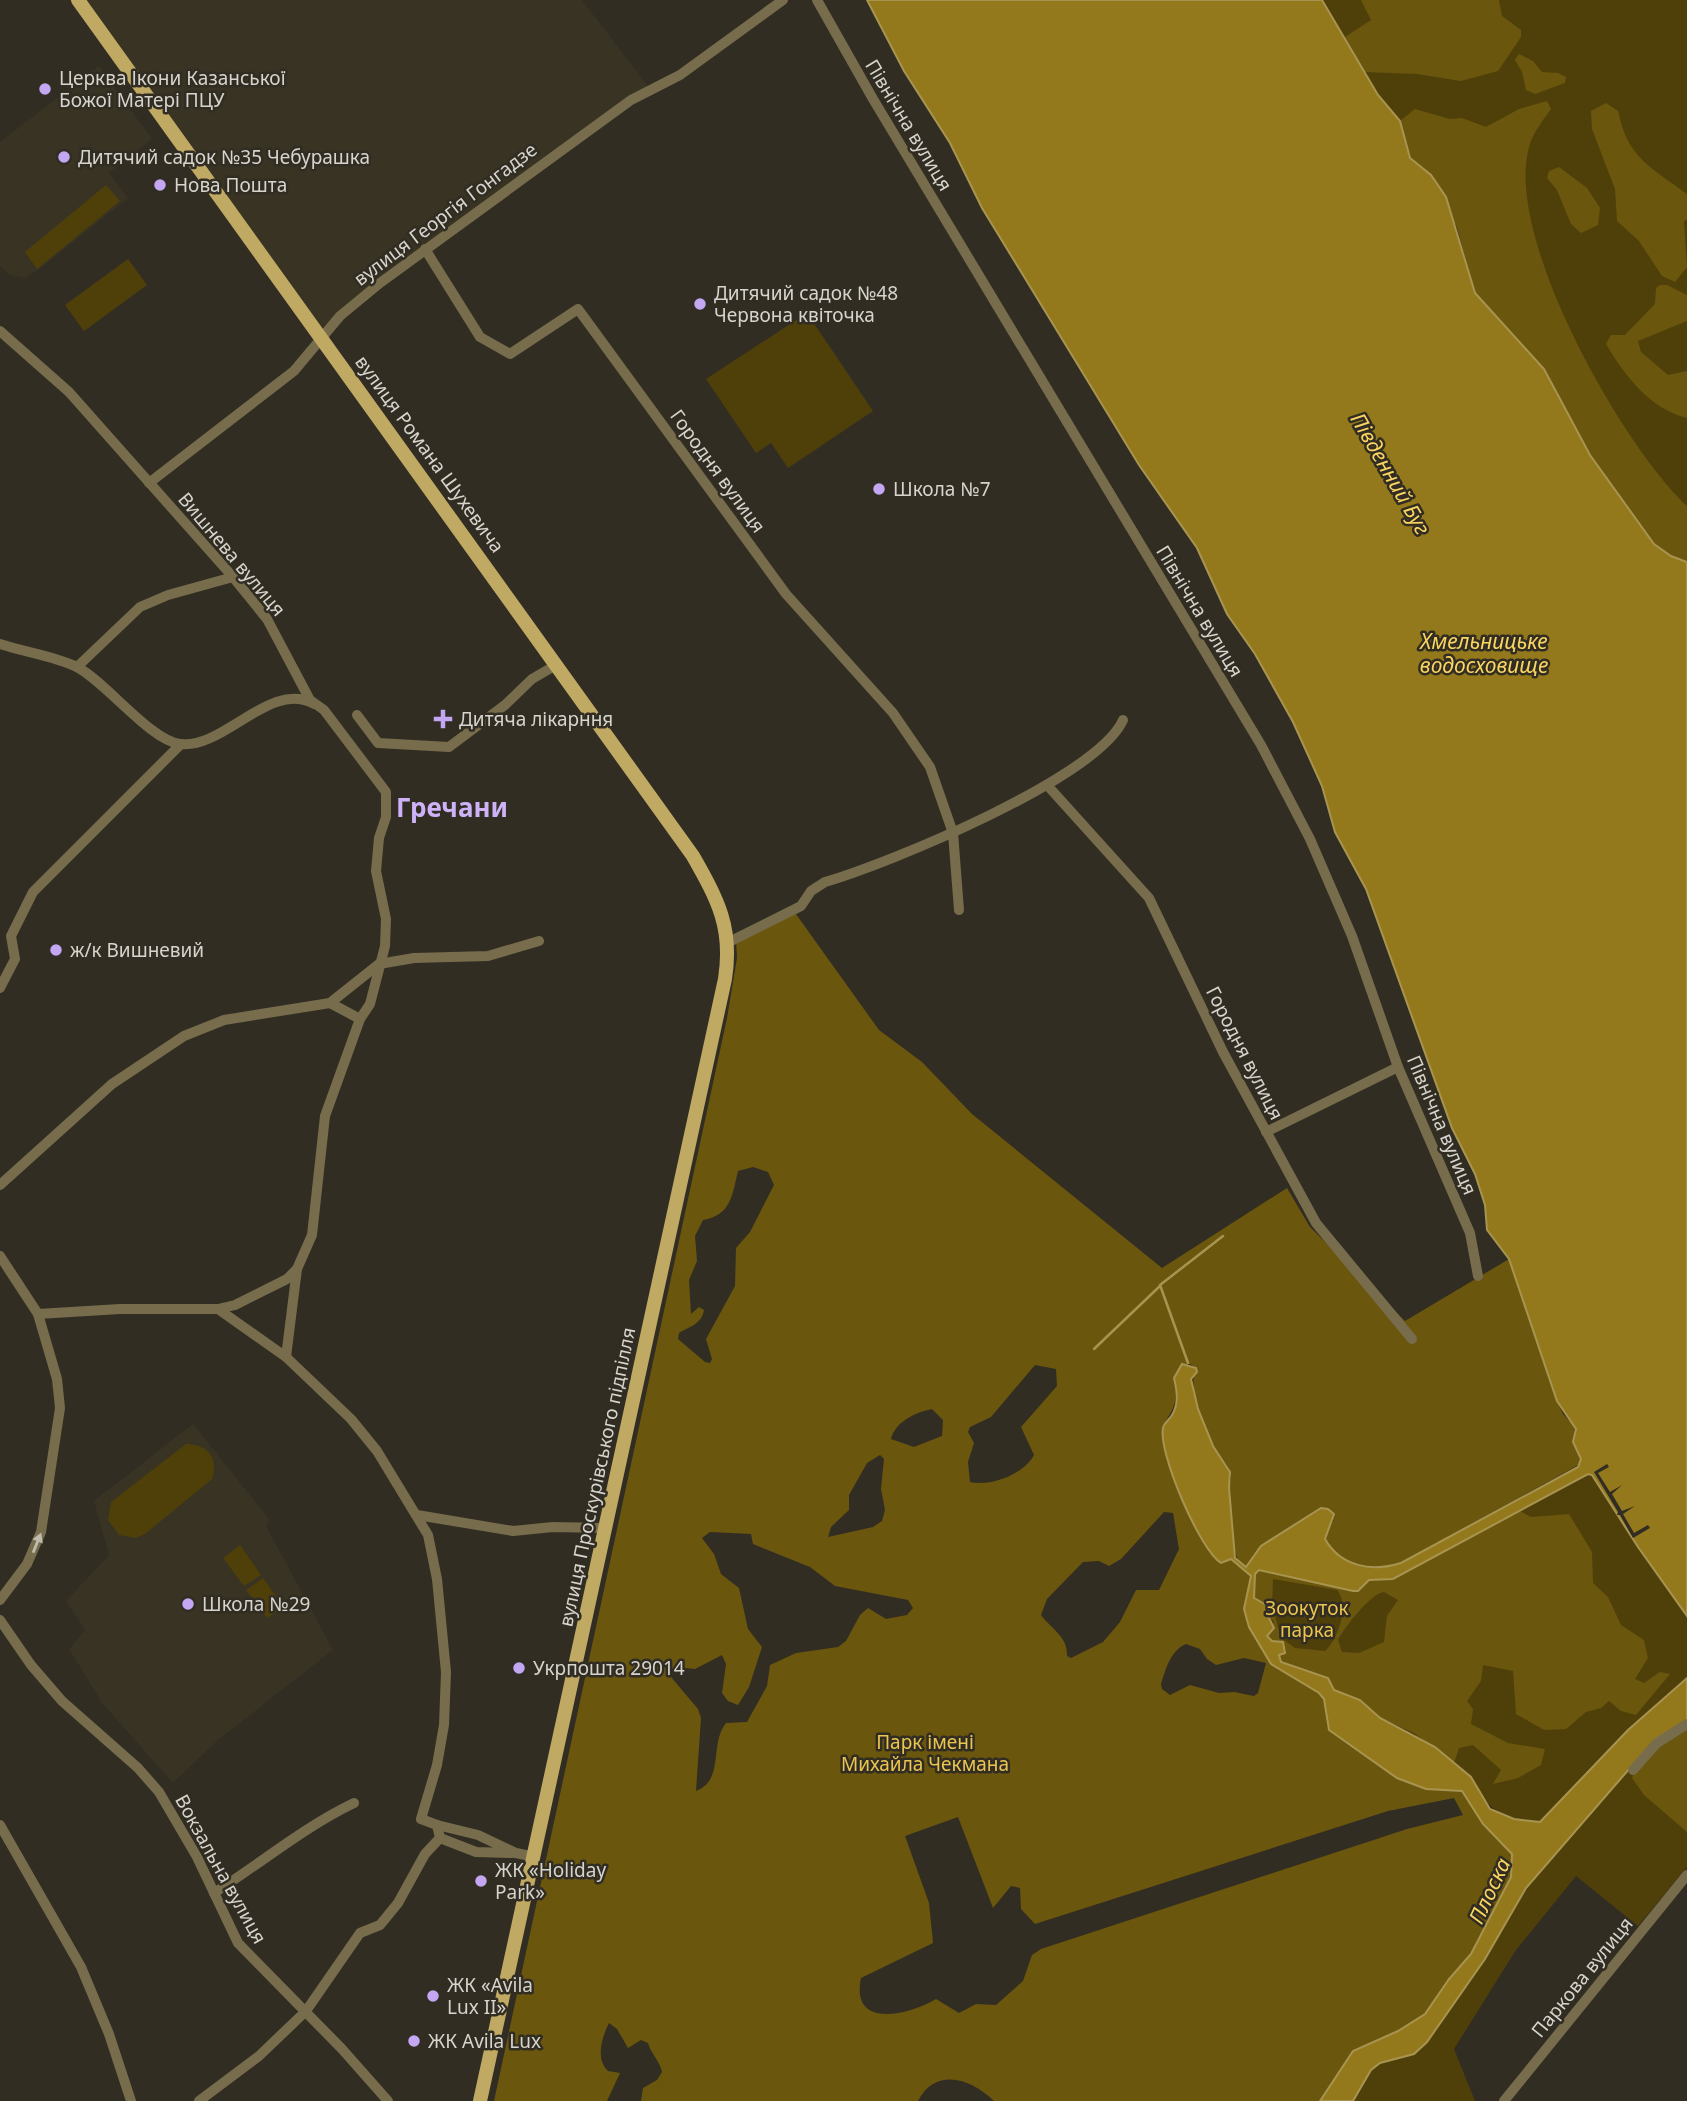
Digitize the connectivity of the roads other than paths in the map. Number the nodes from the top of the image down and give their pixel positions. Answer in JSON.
{"nodes":[{"id":1,"x":78,"y":0,"type":"edge"},
{"id":2,"x":783,"y":0,"type":"edge"},
{"id":3,"x":817,"y":0,"type":"edge"},
{"id":4,"x":425,"y":249,"type":"junction"},
{"id":5,"x":0,"y":331,"type":"edge"},
{"id":6,"x":322,"y":336,"type":"junction"},
{"id":7,"x":149,"y":482,"type":"junction"},
{"id":8,"x":233,"y":577,"type":"junction"},
{"id":9,"x":0,"y":644,"type":"edge"},
{"id":10,"x":556,"y":664,"type":"junction"},
{"id":11,"x":77,"y":667,"type":"junction"},
{"id":12,"x":324,"y":710,"type":"junction"},
{"id":13,"x":357,"y":715,"type":"dead end"},
{"id":14,"x":1123,"y":720,"type":"dead end"},
{"id":15,"x":181,"y":744,"type":"junction"},
{"id":16,"x":1047,"y":785,"type":"junction"},
{"id":17,"x":953,"y":834,"type":"junction"},
{"id":18,"x":959,"y":910,"type":"dead end"},
{"id":19,"x":539,"y":942,"type":"dead end"},
{"id":20,"x":729,"y":942,"type":"junction"},
{"id":21,"x":379,"y":964,"type":"junction"},
{"id":22,"x":0,"y":988,"type":"edge"},
{"id":23,"x":330,"y":1003,"type":"junction"},
{"id":24,"x":360,"y":1020,"type":"junction"},
{"id":25,"x":1398,"y":1067,"type":"junction"},
{"id":26,"x":1266,"y":1132,"type":"junction"},
{"id":27,"x":0,"y":1185,"type":"edge"},
{"id":28,"x":0,"y":1256,"type":"edge"},
{"id":29,"x":297,"y":1269,"type":"junction"},
{"id":30,"x":1478,"y":1276,"type":"dead end"},
{"id":31,"x":218,"y":1309,"type":"junction"},
{"id":32,"x":38,"y":1314,"type":"junction"},
{"id":33,"x":1412,"y":1339,"type":"dead end"},
{"id":34,"x":286,"y":1357,"type":"junction"},
{"id":35,"x":417,"y":1515,"type":"junction"},
{"id":36,"x":606,"y":1528,"type":"junction"},
{"id":37,"x":0,"y":1600,"type":"edge"},
{"id":38,"x":0,"y":1620,"type":"edge"},
{"id":39,"x":1687,"y":1724,"type":"edge"},
{"id":40,"x":1633,"y":1770,"type":"dead end"},
{"id":41,"x":354,"y":1803,"type":"dead end"},
{"id":42,"x":0,"y":1825,"type":"edge"},
{"id":43,"x":438,"y":1825,"type":"junction"},
{"id":44,"x":440,"y":1838,"type":"junction"},
{"id":45,"x":516,"y":1853,"type":"junction"},
{"id":46,"x":535,"y":1857,"type":"junction"},
{"id":47,"x":1687,"y":1875,"type":"edge"},
{"id":48,"x":214,"y":1893,"type":"junction"},
{"id":49,"x":306,"y":2011,"type":"junction"},
{"id":50,"x":131,"y":2101,"type":"edge"},
{"id":51,"x":199,"y":2101,"type":"edge"},
{"id":52,"x":387,"y":2101,"type":"edge"},
{"id":53,"x":480,"y":2101,"type":"edge"},
{"id":54,"x":1504,"y":2101,"type":"edge"}],
"edges":[{"from":1,"to":6,"type":"main road","name":"вулиця Романа Шухевича"},
{"from":2,"to":4,"type":"street","name":"вулиця Георгія Гонгадзе"},
{"from":3,"to":25,"type":"street","name":"Північна вулиця"},
{"from":4,"to":6,"type":"street","name":"вулиця Георгія Гонгадзе"},
{"from":4,"to":17,"type":"street","name":"Городня вулиця"},
{"from":5,"to":7,"type":"street","name":"Вишнева вулиця"},
{"from":6,"to":7,"type":"street","name":"вулиця Георгія Гонгадзе"},
{"from":6,"to":10,"type":"main road","name":"вулиця Романа Шухевича"},
{"from":7,"to":8,"type":"street","name":"Вишнева вулиця"},
{"from":8,"to":11,"type":"street"},
{"from":8,"to":12,"type":"street","name":"Вишнева вулиця"},
{"from":9,"to":11,"type":"street"},
{"from":10,"to":13,"type":"street"},
{"from":10,"to":20,"type":"main road","name":"вулиця Романа Шухевича"},
{"from":11,"to":15,"type":"street"},
{"from":12,"to":15,"type":"street"},
{"from":12,"to":21,"type":"street","name":"Вишнева вулиця"},
{"from":14,"to":16,"type":"street"},
{"from":15,"to":22,"type":"street"},
{"from":16,"to":17,"type":"street"},
{"from":16,"to":26,"type":"street","name":"Городня вулиця"},
{"from":17,"to":18,"type":"street"},
{"from":17,"to":20,"type":"street"},
{"from":19,"to":21,"type":"street"},
{"from":20,"to":36,"type":"main road","name":"вулиця Проскурівського підпілля"},
{"from":21,"to":23,"type":"street"},
{"from":21,"to":24,"type":"street","name":"Вишнева вулиця"},
{"from":23,"to":24,"type":"street"},
{"from":23,"to":27,"type":"street"},
{"from":24,"to":29,"type":"street","name":"Вишнева вулиця"},
{"from":25,"to":26,"type":"street"},
{"from":25,"to":30,"type":"street","name":"Північна вулиця"},
{"from":26,"to":33,"type":"street","name":"Городня вулиця"},
{"from":28,"to":32,"type":"street"},
{"from":29,"to":31,"type":"street"},
{"from":29,"to":34,"type":"street","name":"Вишнева вулиця"},
{"from":31,"to":32,"type":"street"},
{"from":31,"to":34,"type":"street"},
{"from":37,"to":32,"type":"street","one_way":true},
{"from":34,"to":35,"type":"street"},
{"from":35,"to":36,"type":"street"},
{"from":35,"to":43,"type":"street"},
{"from":36,"to":46,"type":"main road","name":"вулиця Проскурівського підпілля"},
{"from":38,"to":48,"type":"street","name":"Вокзальна вулиця"},
{"from":39,"to":40,"type":"street"},
{"from":41,"to":48,"type":"street"},
{"from":42,"to":50,"type":"street"},
{"from":43,"to":44,"type":"street"},
{"from":43,"to":45,"type":"street"},
{"from":44,"to":45,"type":"street"},
{"from":44,"to":49,"type":"street"},
{"from":45,"to":46,"type":"street"},
{"from":46,"to":53,"type":"main road","name":"вулиця Проскурівського підпілля"},
{"from":47,"to":54,"type":"street","name":"Паркова вулиця"},
{"from":48,"to":49,"type":"street","name":"Вокзальна вулиця"},
{"from":49,"to":51,"type":"street"},
{"from":49,"to":52,"type":"street","name":"Вокзальна вулиця"}]}
